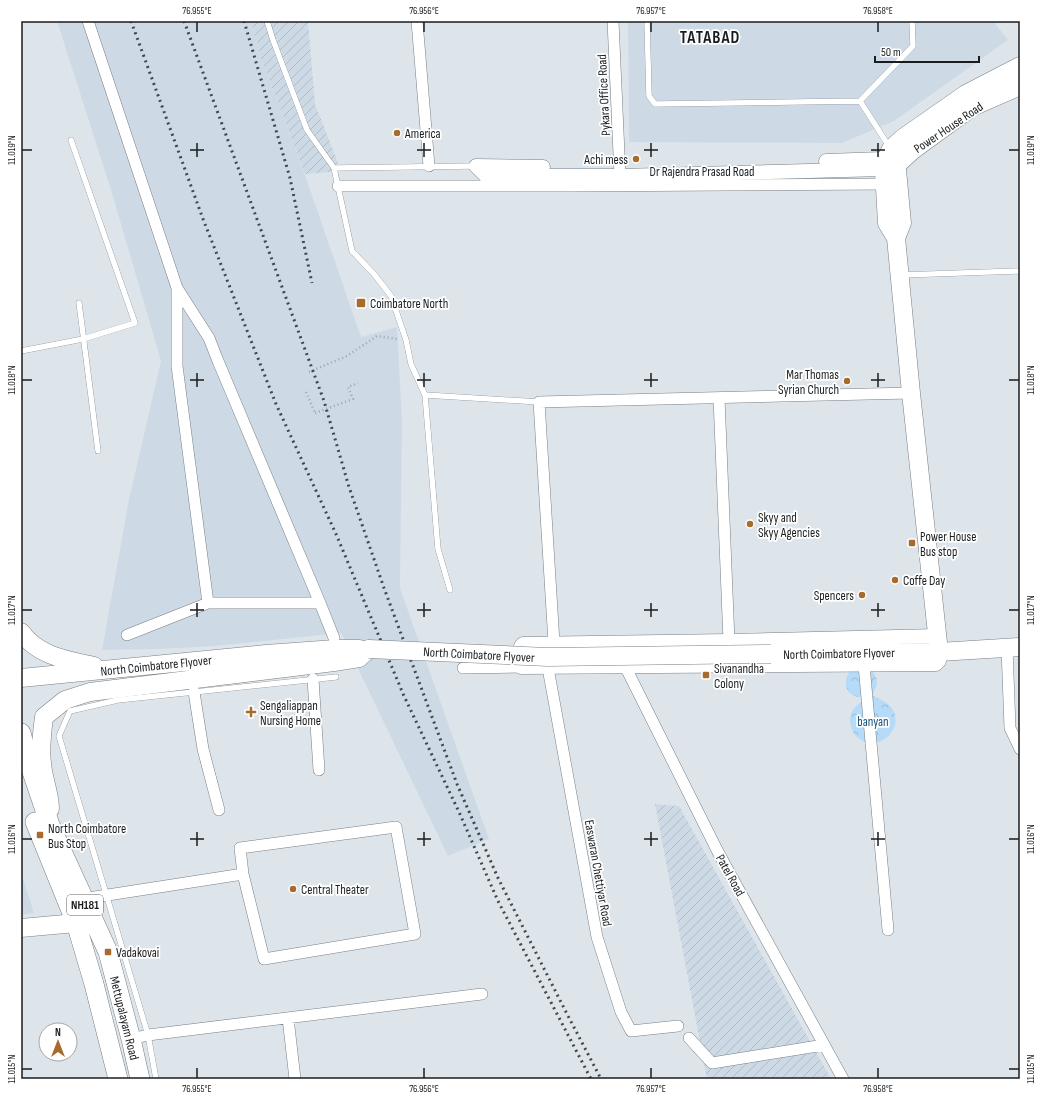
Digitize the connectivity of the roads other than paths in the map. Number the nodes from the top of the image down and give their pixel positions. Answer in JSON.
{"nodes":[{"id":1,"x":88,"y":21,"type":"edge"},
{"id":2,"x":267,"y":21,"type":"edge"},
{"id":3,"x":417,"y":21,"type":"edge"},
{"id":4,"x":613,"y":21,"type":"edge"},
{"id":5,"x":647,"y":21,"type":"edge"},
{"id":6,"x":912,"y":21,"type":"edge"},
{"id":7,"x":1020,"y":66,"type":"edge"},
{"id":8,"x":1020,"y":86,"type":"edge"},
{"id":9,"x":860,"y":100,"type":"junction"},
{"id":10,"x":71,"y":140,"type":"dead end"},
{"id":11,"x":429,"y":166,"type":"junction"},
{"id":12,"x":476,"y":166,"type":"joint"},
{"id":13,"x":890,"y":167,"type":"junction"},
{"id":14,"x":334,"y":168,"type":"junction"},
{"id":15,"x":620,"y":172,"type":"junction"},
{"id":16,"x":338,"y":186,"type":"junction"},
{"id":17,"x":1020,"y":271,"type":"edge"},
{"id":18,"x":900,"y":275,"type":"junction"},
{"id":19,"x":178,"y":288,"type":"junction"},
{"id":20,"x":79,"y":303,"type":"dead end"},
{"id":21,"x":83,"y":339,"type":"junction"},
{"id":22,"x":21,"y":351,"type":"edge"},
{"id":23,"x":911,"y":393,"type":"junction"},
{"id":24,"x":425,"y":395,"type":"junction"},
{"id":25,"x":719,"y":398,"type":"junction"},
{"id":26,"x":539,"y":402,"type":"junction"},
{"id":27,"x":98,"y":451,"type":"dead end"},
{"id":28,"x":450,"y":590,"type":"dead end"},
{"id":29,"x":208,"y":603,"type":"junction"},
{"id":30,"x":320,"y":603,"type":"junction"},
{"id":31,"x":21,"y":632,"type":"edge"},
{"id":32,"x":127,"y":635,"type":"dead end"},
{"id":33,"x":334,"y":638,"type":"dead end"},
{"id":34,"x":729,"y":642,"type":"junction"},
{"id":35,"x":554,"y":643,"type":"junction"},
{"id":36,"x":938,"y":644,"type":"junction"},
{"id":37,"x":1014,"y":648,"type":"edge"},
{"id":38,"x":369,"y":649,"type":"junction"},
{"id":39,"x":864,"y":665,"type":"junction"},
{"id":40,"x":521,"y":667,"type":"junction"},
{"id":41,"x":463,"y":668,"type":"dead end"},
{"id":42,"x":548,"y":668,"type":"junction"},
{"id":43,"x":626,"y":668,"type":"junction"},
{"id":44,"x":109,"y":670,"type":"junction"},
{"id":45,"x":336,"y":677,"type":"dead end"},
{"id":46,"x":21,"y":678,"type":"edge"},
{"id":47,"x":313,"y":679,"type":"junction"},
{"id":48,"x":194,"y":692,"type":"junction"},
{"id":49,"x":21,"y":733,"type":"edge"},
{"id":50,"x":1020,"y":749,"type":"edge"},
{"id":51,"x":319,"y":770,"type":"dead end"},
{"id":52,"x":21,"y":780,"type":"edge"},
{"id":53,"x":219,"y":810,"type":"dead end"},
{"id":54,"x":50,"y":826,"type":"junction"},
{"id":55,"x":243,"y":874,"type":"junction"},
{"id":56,"x":106,"y":895,"type":"junction"},
{"id":57,"x":82,"y":899,"type":"junction"},
{"id":58,"x":76,"y":923,"type":"junction"},
{"id":59,"x":21,"y":928,"type":"edge"},
{"id":60,"x":888,"y":930,"type":"dead end"},
{"id":61,"x":482,"y":994,"type":"dead end"},
{"id":62,"x":288,"y":1018,"type":"junction"},
{"id":63,"x":678,"y":1026,"type":"dead end"},
{"id":64,"x":140,"y":1037,"type":"junction"},
{"id":65,"x":689,"y":1038,"type":"dead end"},
{"id":66,"x":824,"y":1045,"type":"junction"},
{"id":67,"x":118,"y":1079,"type":"edge"},
{"id":68,"x":140,"y":1079,"type":"edge"},
{"id":69,"x":156,"y":1079,"type":"edge"},
{"id":70,"x":294,"y":1079,"type":"edge"},
{"id":71,"x":843,"y":1079,"type":"edge"}],
"edges":[{"from":1,"to":19,"type":"street"},
{"from":2,"to":14,"type":"lane"},
{"from":3,"to":11,"type":"street"},
{"from":4,"to":15,"type":"street","name":"Pykara Office Road"},
{"from":5,"to":9,"type":"lane"},
{"from":6,"to":9,"type":"lane"},
{"from":7,"to":13,"type":"main road"},
{"from":8,"to":13,"type":"main road","name":"Power House Road"},
{"from":9,"to":13,"type":"lane"},
{"from":10,"to":21,"type":"lane"},
{"from":11,"to":12,"type":"lane"},
{"from":11,"to":14,"type":"lane"},
{"from":12,"to":15,"type":"street"},
{"from":13,"to":15,"type":"street"},
{"from":13,"to":16,"type":"street","name":"Dr Rajendra Prasad Road"},
{"from":13,"to":18,"type":"main road"},
{"from":14,"to":16,"type":"lane"},
{"from":16,"to":24,"type":"lane"},
{"from":17,"to":18,"type":"lane"},
{"from":18,"to":23,"type":"main road"},
{"from":19,"to":29,"type":"street"},
{"from":19,"to":30,"type":"street"},
{"from":20,"to":21,"type":"lane"},
{"from":21,"to":22,"type":"lane"},
{"from":21,"to":27,"type":"lane"},
{"from":23,"to":25,"type":"street"},
{"from":23,"to":36,"type":"main road"},
{"from":24,"to":26,"type":"lane"},
{"from":24,"to":28,"type":"lane"},
{"from":25,"to":26,"type":"street"},
{"from":25,"to":34,"type":"street"},
{"from":26,"to":35,"type":"street"},
{"from":29,"to":30,"type":"street"},
{"from":29,"to":32,"type":"street"},
{"from":30,"to":33,"type":"street"},
{"from":31,"to":44,"type":"main road"},
{"from":34,"to":35,"type":"street"},
{"from":34,"to":36,"type":"street"},
{"from":35,"to":40,"type":"street"},
{"from":36,"to":37,"type":"main road","name":"North Coimbatore Flyover"},
{"from":36,"to":38,"type":"main road","name":"North Coimbatore Flyover","bridge":true},
{"from":36,"to":39,"type":"street"},
{"from":37,"to":50,"type":"street"},
{"from":38,"to":44,"type":"main road","name":"North Coimbatore Flyover"},
{"from":38,"to":54,"type":"main road"},
{"from":39,"to":43,"type":"street"},
{"from":39,"to":60,"type":"street"},
{"from":40,"to":41,"type":"street"},
{"from":40,"to":42,"type":"street"},
{"from":42,"to":43,"type":"street"},
{"from":42,"to":63,"type":"street","name":"Easwaran Chettiyar Road"},
{"from":43,"to":66,"type":"street","name":"Patel Road"},
{"from":44,"to":46,"type":"main road","name":"North Coimbatore Flyover"},
{"from":45,"to":47,"type":"lane"},
{"from":47,"to":48,"type":"lane"},
{"from":47,"to":51,"type":"street"},
{"from":48,"to":53,"type":"street"},
{"from":48,"to":56,"type":"lane"},
{"from":49,"to":54,"type":"highway","name":"Mettupalayam Road","number":"NH181"},
{"from":52,"to":58,"type":"highway","name":"Mettupalayam Road","number":"NH181"},
{"from":54,"to":57,"type":"highway","name":"Mettupalayam Road","number":"NH181"},
{"from":55,"to":55,"type":"street"},
{"from":55,"to":56,"type":"street"},
{"from":56,"to":57,"type":"street"},
{"from":56,"to":64,"type":"lane"},
{"from":57,"to":64,"type":"highway","name":"Mettupalayam Road","number":"NH181"},
{"from":58,"to":59,"type":"main road"},
{"from":58,"to":67,"type":"highway","name":"Mettupalayam Road","number":"NH181"},
{"from":61,"to":62,"type":"street"},
{"from":62,"to":64,"type":"street"},
{"from":62,"to":70,"type":"street"},
{"from":64,"to":68,"type":"highway","name":"Mettupalayam Road","number":"NH181"},
{"from":64,"to":69,"type":"lane"},
{"from":65,"to":66,"type":"street"},
{"from":66,"to":71,"type":"street","name":"Patel Road"}]}
